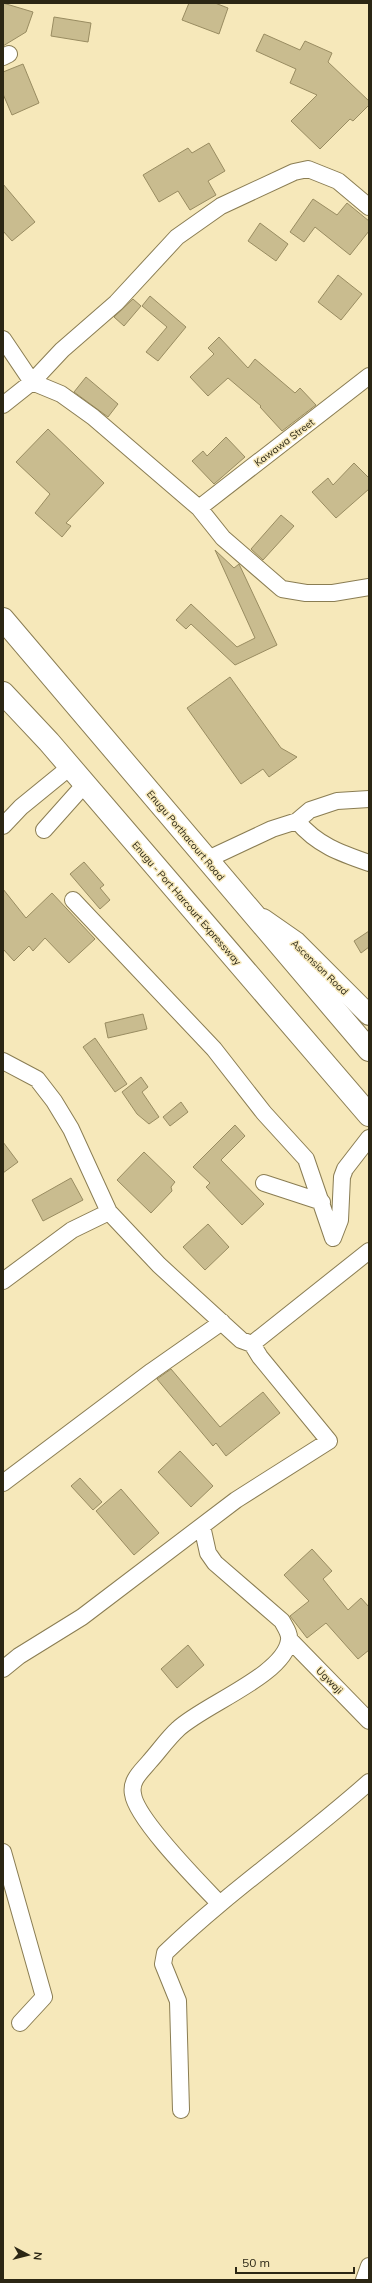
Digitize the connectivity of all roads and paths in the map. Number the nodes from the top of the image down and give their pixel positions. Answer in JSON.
{"nodes":[{"id":1,"x":369,"y":208,"type":"edge"},
{"id":2,"x":3,"y":339,"type":"edge"},
{"id":3,"x":369,"y":376,"type":"edge"},
{"id":4,"x":32,"y":382,"type":"junction"},
{"id":5,"x":3,"y":405,"type":"edge"},
{"id":6,"x":199,"y":508,"type":"junction"},
{"id":7,"x":369,"y":587,"type":"edge"},
{"id":8,"x":3,"y":619,"type":"edge"},
{"id":9,"x":3,"y":693,"type":"edge"},
{"id":10,"x":70,"y":767,"type":"junction"},
{"id":11,"x":85,"y":784,"type":"junction"},
{"id":12,"x":369,"y":799,"type":"edge"},
{"id":13,"x":296,"y":821,"type":"junction"},
{"id":14,"x":3,"y":826,"type":"edge"},
{"id":15,"x":44,"y":830,"type":"dead end"},
{"id":16,"x":208,"y":859,"type":"junction"},
{"id":17,"x":369,"y":863,"type":"edge"},
{"id":18,"x":72,"y":900,"type":"dead end"},
{"id":19,"x":249,"y":909,"type":"junction"},
{"id":20,"x":369,"y":1015,"type":"edge"},
{"id":21,"x":369,"y":1050,"type":"edge"},
{"id":22,"x":3,"y":1061,"type":"edge"},
{"id":23,"x":369,"y":1115,"type":"edge"},
{"id":24,"x":369,"y":1138,"type":"edge"},
{"id":25,"x":264,"y":1183,"type":"dead end"},
{"id":26,"x":322,"y":1202,"type":"junction"},
{"id":27,"x":109,"y":1212,"type":"junction"},
{"id":28,"x":369,"y":1251,"type":"edge"},
{"id":29,"x":3,"y":1281,"type":"edge"},
{"id":30,"x":222,"y":1322,"type":"junction"},
{"id":31,"x":252,"y":1344,"type":"junction"},
{"id":32,"x":3,"y":1483,"type":"edge"},
{"id":33,"x":202,"y":1526,"type":"junction"},
{"id":34,"x":290,"y":1640,"type":"junction"},
{"id":35,"x":3,"y":1669,"type":"edge"},
{"id":36,"x":369,"y":1721,"type":"edge"},
{"id":37,"x":369,"y":1782,"type":"edge"},
{"id":38,"x":3,"y":1852,"type":"edge"},
{"id":39,"x":219,"y":1903,"type":"junction"},
{"id":40,"x":20,"y":2023,"type":"dead end"},
{"id":41,"x":181,"y":2110,"type":"dead end"},
{"id":42,"x":369,"y":2266,"type":"edge"},
{"id":43,"x":364,"y":2280,"type":"edge"}],
"edges":[{"from":1,"to":4,"type":"street"},
{"from":2,"to":4,"type":"street"},
{"from":3,"to":6,"type":"street","name":"Kawawa Street"},
{"from":4,"to":5,"type":"street"},
{"from":4,"to":6,"type":"street"},
{"from":6,"to":7,"type":"street"},
{"from":8,"to":16,"type":"highway","name":"Enugu Porthacourt Road"},
{"from":9,"to":10,"type":"highway","name":"Enugu - Port Harcourt Expressway"},
{"from":10,"to":11,"type":"highway","name":"Enugu - Port Harcourt Expressway"},
{"from":10,"to":14,"type":"street"},
{"from":11,"to":15,"type":"street"},
{"from":11,"to":23,"type":"highway","name":"Enugu - Port Harcourt Expressway"},
{"from":12,"to":13,"type":"street"},
{"from":13,"to":16,"type":"street"},
{"from":13,"to":17,"type":"street"},
{"from":16,"to":19,"type":"highway","name":"Enugu Porthacourt Road"},
{"from":18,"to":26,"type":"street"},
{"from":19,"to":20,"type":"main road","name":"Ascension Road"},
{"from":19,"to":21,"type":"highway","name":"Enugu Porthacourt Road"},
{"from":22,"to":27,"type":"street"},
{"from":24,"to":26,"type":"street"},
{"from":25,"to":26,"type":"street"},
{"from":27,"to":29,"type":"street"},
{"from":27,"to":30,"type":"street"},
{"from":28,"to":31,"type":"street"},
{"from":30,"to":31,"type":"street"},
{"from":30,"to":32,"type":"street"},
{"from":31,"to":33,"type":"street"},
{"from":33,"to":34,"type":"street"},
{"from":33,"to":35,"type":"street"},
{"from":34,"to":36,"type":"street","name":"Ugwaji"},
{"from":34,"to":39,"type":"street"},
{"from":37,"to":39,"type":"street"},
{"from":38,"to":40,"type":"street"},
{"from":39,"to":41,"type":"street"},
{"from":42,"to":43,"type":"street"}]}
